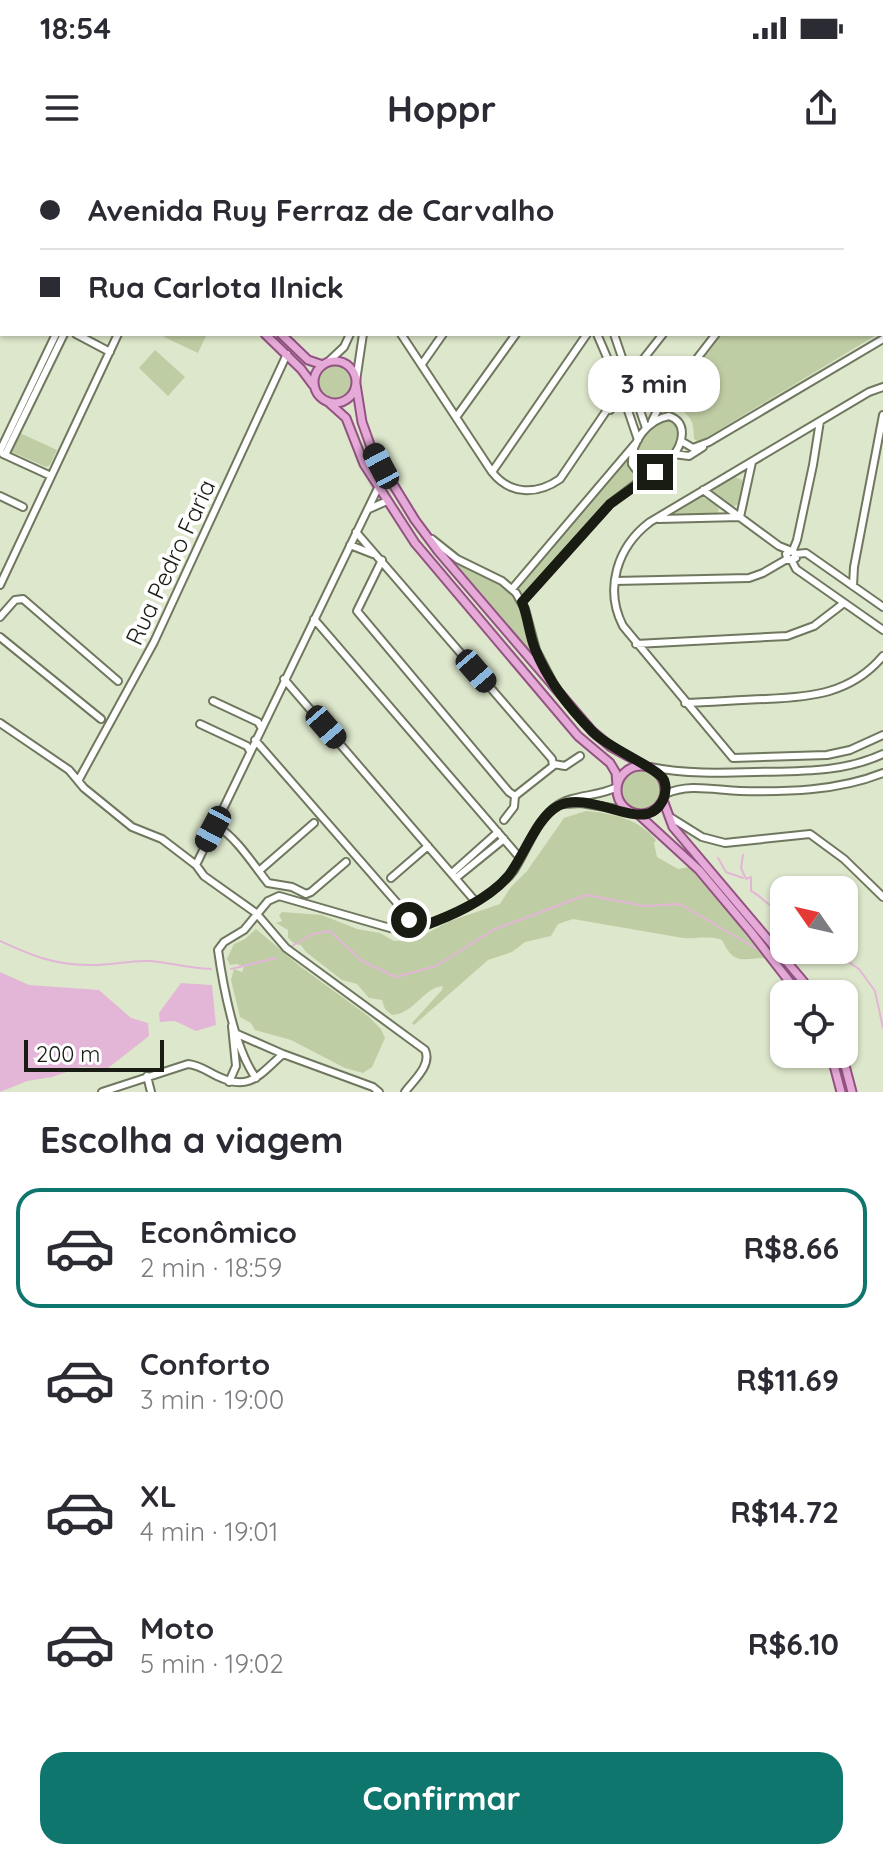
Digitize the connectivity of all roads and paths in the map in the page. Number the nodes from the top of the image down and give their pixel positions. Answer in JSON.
{"nodes":[{"id":1,"x":55,"y":336,"type":"edge"},
{"id":2,"x":63,"y":336,"type":"edge"},
{"id":3,"x":80,"y":336,"type":"edge"},
{"id":4,"x":117,"y":336,"type":"edge"},
{"id":5,"x":267,"y":336,"type":"edge"},
{"id":6,"x":283,"y":336,"type":"edge"},
{"id":7,"x":349,"y":336,"type":"edge"},
{"id":8,"x":363,"y":336,"type":"edge"},
{"id":9,"x":402,"y":336,"type":"edge"},
{"id":10,"x":442,"y":336,"type":"edge"},
{"id":11,"x":515,"y":336,"type":"edge"},
{"id":12,"x":586,"y":336,"type":"edge"},
{"id":13,"x":594,"y":336,"type":"edge"},
{"id":14,"x":597,"y":336,"type":"edge"},
{"id":15,"x":615,"y":336,"type":"edge"},
{"id":16,"x":662,"y":336,"type":"edge"},
{"id":17,"x":714,"y":336,"type":"edge"},
{"id":18,"x":883,"y":339,"type":"edge"},
{"id":19,"x":577,"y":350,"type":"junction"},
{"id":20,"x":110,"y":352,"type":"junction"},
{"id":21,"x":287,"y":354,"type":"junction"},
{"id":22,"x":646,"y":358,"type":"junction"},
{"id":23,"x":325,"y":363,"type":"junction"},
{"id":24,"x":422,"y":364,"type":"junction"},
{"id":25,"x":630,"y":376,"type":"junction"},
{"id":26,"x":356,"y":382,"type":"junction"},
{"id":27,"x":633,"y":385,"type":"junction"},
{"id":28,"x":883,"y":387,"type":"edge"},
{"id":29,"x":315,"y":388,"type":"junction"},
{"id":30,"x":33,"y":390,"type":"junction"},
{"id":31,"x":621,"y":390,"type":"junction"},
{"id":32,"x":670,"y":394,"type":"junction"},
{"id":33,"x":624,"y":398,"type":"junction"},
{"id":34,"x":327,"y":401,"type":"junction"},
{"id":35,"x":605,"y":415,"type":"junction"},
{"id":36,"x":883,"y":415,"type":"edge"},
{"id":37,"x":457,"y":416,"type":"junction"},
{"id":38,"x":672,"y":417,"type":"junction"},
{"id":39,"x":820,"y":421,"type":"junction"},
{"id":40,"x":648,"y":427,"type":"junction"},
{"id":41,"x":681,"y":441,"type":"junction"},
{"id":42,"x":637,"y":442,"type":"junction"},
{"id":43,"x":709,"y":442,"type":"junction"},
{"id":44,"x":2,"y":453,"type":"edge"},
{"id":45,"x":674,"y":454,"type":"junction"},
{"id":46,"x":752,"y":462,"type":"junction"},
{"id":47,"x":492,"y":472,"type":"junction"},
{"id":48,"x":652,"y":473,"type":"junction"},
{"id":49,"x":51,"y":476,"type":"junction"},
{"id":50,"x":378,"y":488,"type":"junction"},
{"id":51,"x":703,"y":490,"type":"junction"},
{"id":52,"x":0,"y":496,"type":"edge"},
{"id":53,"x":387,"y":501,"type":"junction"},
{"id":54,"x":403,"y":501,"type":"junction"},
{"id":55,"x":23,"y":507,"type":"dead end"},
{"id":56,"x":366,"y":511,"type":"junction"},
{"id":57,"x":740,"y":517,"type":"junction"},
{"id":58,"x":656,"y":519,"type":"junction"},
{"id":59,"x":356,"y":532,"type":"junction"},
{"id":60,"x":423,"y":532,"type":"junction"},
{"id":61,"x":350,"y":545,"type":"junction"},
{"id":62,"x":373,"y":554,"type":"junction"},
{"id":63,"x":791,"y":555,"type":"junction"},
{"id":64,"x":382,"y":560,"type":"junction"},
{"id":65,"x":854,"y":567,"type":"junction"},
{"id":66,"x":844,"y":580,"type":"junction"},
{"id":67,"x":615,"y":581,"type":"junction"},
{"id":68,"x":1,"y":582,"type":"edge"},
{"id":69,"x":853,"y":586,"type":"junction"},
{"id":70,"x":512,"y":589,"type":"junction"},
{"id":71,"x":837,"y":598,"type":"junction"},
{"id":72,"x":522,"y":602,"type":"junction"},
{"id":73,"x":844,"y":603,"type":"junction"},
{"id":74,"x":883,"y":607,"type":"edge"},
{"id":75,"x":833,"y":609,"type":"junction"},
{"id":76,"x":0,"y":617,"type":"edge"},
{"id":77,"x":314,"y":619,"type":"junction"},
{"id":78,"x":883,"y":630,"type":"edge"},
{"id":79,"x":0,"y":637,"type":"edge"},
{"id":80,"x":636,"y":644,"type":"junction"},
{"id":81,"x":883,"y":656,"type":"edge"},
{"id":82,"x":284,"y":679,"type":"junction"},
{"id":83,"x":118,"y":681,"type":"dead end"},
{"id":84,"x":555,"y":688,"type":"junction"},
{"id":85,"x":213,"y":701,"type":"dead end"},
{"id":86,"x":685,"y":703,"type":"junction"},
{"id":87,"x":101,"y":719,"type":"dead end"},
{"id":88,"x":0,"y":723,"type":"edge"},
{"id":89,"x":200,"y":724,"type":"dead end"},
{"id":90,"x":261,"y":727,"type":"junction"},
{"id":91,"x":883,"y":735,"type":"edge"},
{"id":92,"x":255,"y":740,"type":"junction"},
{"id":93,"x":250,"y":751,"type":"junction"},
{"id":94,"x":883,"y":754,"type":"edge"},
{"id":95,"x":580,"y":756,"type":"dead end"},
{"id":96,"x":554,"y":764,"type":"junction"},
{"id":97,"x":648,"y":766,"type":"junction"},
{"id":98,"x":883,"y":773,"type":"edge"},
{"id":99,"x":78,"y":781,"type":"junction"},
{"id":100,"x":617,"y":786,"type":"junction"},
{"id":101,"x":515,"y":796,"type":"junction"},
{"id":102,"x":664,"y":797,"type":"junction"},
{"id":103,"x":560,"y":804,"type":"junction"},
{"id":104,"x":629,"y":811,"type":"junction"},
{"id":105,"x":638,"y":814,"type":"junction"},
{"id":106,"x":667,"y":816,"type":"junction"},
{"id":107,"x":217,"y":820,"type":"junction"},
{"id":108,"x":504,"y":820,"type":"dead end"},
{"id":109,"x":314,"y":823,"type":"dead end"},
{"id":110,"x":213,"y":829,"type":"junction"},
{"id":111,"x":498,"y":832,"type":"junction"},
{"id":112,"x":504,"y":839,"type":"junction"},
{"id":113,"x":232,"y":840,"type":"junction"},
{"id":114,"x":428,"y":846,"type":"junction"},
{"id":115,"x":520,"y":858,"type":"junction"},
{"id":116,"x":346,"y":862,"type":"dead end"},
{"id":117,"x":196,"y":865,"type":"junction"},
{"id":118,"x":259,"y":871,"type":"junction"},
{"id":119,"x":454,"y":875,"type":"junction"},
{"id":120,"x":391,"y":878,"type":"dead end"},
{"id":121,"x":883,"y":897,"type":"edge"},
{"id":122,"x":475,"y":901,"type":"junction"},
{"id":123,"x":256,"y":913,"type":"junction"},
{"id":124,"x":410,"y":929,"type":"junction"},
{"id":125,"x":767,"y":945,"type":"junction"},
{"id":126,"x":770,"y":948,"type":"edge"},
{"id":127,"x":784,"y":964,"type":"edge"},
{"id":128,"x":798,"y":980,"type":"edge"},
{"id":129,"x":234,"y":1033,"type":"junction"},
{"id":130,"x":283,"y":1054,"type":"junction"},
{"id":131,"x":835,"y":1068,"type":"edge"},
{"id":132,"x":846,"y":1068,"type":"edge"},
{"id":133,"x":147,"y":1076,"type":"junction"},
{"id":134,"x":256,"y":1078,"type":"junction"},
{"id":135,"x":229,"y":1082,"type":"junction"},
{"id":136,"x":102,"y":1092,"type":"edge"},
{"id":137,"x":151,"y":1092,"type":"edge"},
{"id":138,"x":379,"y":1092,"type":"edge"},
{"id":139,"x":405,"y":1092,"type":"edge"},
{"id":140,"x":841,"y":1092,"type":"edge"},
{"id":141,"x":852,"y":1092,"type":"edge"}],
"edges":[{"from":1,"to":30,"type":"street"},
{"from":2,"to":30,"type":"street"},
{"from":3,"to":20,"type":"street"},
{"from":4,"to":20,"type":"street"},
{"from":5,"to":21,"type":"main road"},
{"from":6,"to":23,"type":"main road"},
{"from":7,"to":23,"type":"street"},
{"from":8,"to":26,"type":"street"},
{"from":9,"to":24,"type":"street"},
{"from":10,"to":24,"type":"street"},
{"from":11,"to":37,"type":"street"},
{"from":12,"to":19,"type":"street"},
{"from":13,"to":19,"type":"street"},
{"from":14,"to":31,"type":"street"},
{"from":15,"to":25,"type":"street"},
{"from":16,"to":22,"type":"street"},
{"from":17,"to":32,"type":"street"},
{"from":18,"to":43,"type":"street"},
{"from":19,"to":47,"type":"street"},
{"from":20,"to":49,"type":"street"},
{"from":21,"to":29,"type":"main road"},
{"from":21,"to":99,"type":"street","name":"Rua Pedro Faria"},
{"from":22,"to":25,"type":"street"},
{"from":22,"to":27,"type":"street"},
{"from":23,"to":26,"type":"main road"},
{"from":23,"to":29,"type":"main road"},
{"from":24,"to":37,"type":"street"},
{"from":25,"to":27,"type":"street"},
{"from":25,"to":31,"type":"street"},
{"from":26,"to":34,"type":"main road"},
{"from":26,"to":54,"type":"main road"},
{"from":27,"to":33,"type":"street"},
{"from":27,"to":40,"type":"street"},
{"from":28,"to":39,"type":"street"},
{"from":29,"to":34,"type":"main road"},
{"from":30,"to":44,"type":"street"},
{"from":31,"to":33,"type":"street"},
{"from":31,"to":35,"type":"street"},
{"from":32,"to":38,"type":"street"},
{"from":32,"to":40,"type":"street"},
{"from":33,"to":35,"type":"street"},
{"from":33,"to":42,"type":"street"},
{"from":34,"to":50,"type":"main road"},
{"from":35,"to":47,"type":"street"},
{"from":36,"to":65,"type":"street"},
{"from":37,"to":47,"type":"street"},
{"from":38,"to":40,"type":"street"},
{"from":38,"to":41,"type":"street"},
{"from":39,"to":46,"type":"street"},
{"from":39,"to":63,"type":"street"},
{"from":40,"to":42,"type":"street"},
{"from":41,"to":43,"type":"street"},
{"from":41,"to":45,"type":"street"},
{"from":42,"to":48,"type":"street"},
{"from":42,"to":70,"type":"street"},
{"from":43,"to":45,"type":"street"},
{"from":44,"to":49,"type":"street"},
{"from":45,"to":48,"type":"street"},
{"from":46,"to":51,"type":"street"},
{"from":46,"to":57,"type":"street"},
{"from":48,"to":72,"type":"street"},
{"from":49,"to":68,"type":"street"},
{"from":50,"to":53,"type":"main road"},
{"from":50,"to":54,"type":"main road"},
{"from":50,"to":56,"type":"street"},
{"from":51,"to":57,"type":"street"},
{"from":51,"to":58,"type":"street"},
{"from":52,"to":55,"type":"street"},
{"from":53,"to":56,"type":"street"},
{"from":53,"to":100,"type":"main road"},
{"from":54,"to":60,"type":"main road"},
{"from":56,"to":59,"type":"street"},
{"from":57,"to":58,"type":"street"},
{"from":57,"to":63,"type":"street"},
{"from":58,"to":67,"type":"street"},
{"from":59,"to":61,"type":"street"},
{"from":59,"to":62,"type":"street"},
{"from":60,"to":70,"type":"street"},
{"from":60,"to":84,"type":"main road"},
{"from":61,"to":62,"type":"street"},
{"from":61,"to":77,"type":"street"},
{"from":62,"to":64,"type":"street"},
{"from":63,"to":66,"type":"street"},
{"from":63,"to":67,"type":"street"},
{"from":63,"to":71,"type":"street"},
{"from":64,"to":96,"type":"street"},
{"from":64,"to":101,"type":"street"},
{"from":65,"to":66,"type":"street"},
{"from":65,"to":69,"type":"street"},
{"from":66,"to":69,"type":"street"},
{"from":67,"to":80,"type":"street"},
{"from":69,"to":74,"type":"street"},
{"from":70,"to":72,"type":"street"},
{"from":71,"to":73,"type":"street"},
{"from":71,"to":75,"type":"street"},
{"from":72,"to":84,"type":"street"},
{"from":73,"to":75,"type":"street"},
{"from":73,"to":78,"type":"street"},
{"from":75,"to":80,"type":"street"},
{"from":76,"to":83,"type":"street"},
{"from":77,"to":82,"type":"street"},
{"from":77,"to":111,"type":"street"},
{"from":79,"to":87,"type":"street"},
{"from":80,"to":86,"type":"street"},
{"from":81,"to":86,"type":"street"},
{"from":82,"to":90,"type":"street"},
{"from":82,"to":114,"type":"street"},
{"from":84,"to":97,"type":"main road"},
{"from":85,"to":90,"type":"street"},
{"from":86,"to":91,"type":"street"},
{"from":88,"to":99,"type":"street"},
{"from":89,"to":93,"type":"street"},
{"from":90,"to":92,"type":"street"},
{"from":92,"to":93,"type":"street"},
{"from":92,"to":124,"type":"street"},
{"from":93,"to":107,"type":"street"},
{"from":94,"to":97,"type":"street"},
{"from":95,"to":96,"type":"street"},
{"from":96,"to":101,"type":"street"},
{"from":97,"to":100,"type":"main road"},
{"from":97,"to":102,"type":"main road"},
{"from":98,"to":102,"type":"street"},
{"from":99,"to":117,"type":"street"},
{"from":100,"to":103,"type":"street"},
{"from":100,"to":104,"type":"main road"},
{"from":101,"to":108,"type":"street"},
{"from":102,"to":105,"type":"main road"},
{"from":102,"to":106,"type":"main road"},
{"from":103,"to":104,"type":"street"},
{"from":103,"to":115,"type":"street"},
{"from":104,"to":105,"type":"main road"},
{"from":105,"to":125,"type":"main road"},
{"from":106,"to":121,"type":"street"},
{"from":106,"to":125,"type":"main road"},
{"from":107,"to":110,"type":"street"},
{"from":107,"to":113,"type":"street"},
{"from":109,"to":118,"type":"street"},
{"from":110,"to":113,"type":"street"},
{"from":110,"to":117,"type":"street"},
{"from":111,"to":112,"type":"street"},
{"from":111,"to":119,"type":"street"},
{"from":112,"to":115,"type":"street"},
{"from":112,"to":119,"type":"street"},
{"from":113,"to":118,"type":"street"},
{"from":114,"to":119,"type":"street"},
{"from":114,"to":120,"type":"street"},
{"from":115,"to":122,"type":"street"},
{"from":116,"to":118,"type":"street"},
{"from":117,"to":123,"type":"street"},
{"from":119,"to":122,"type":"street"},
{"from":122,"to":124,"type":"street"},
{"from":123,"to":124,"type":"street"},
{"from":123,"to":129,"type":"street"},
{"from":123,"to":139,"type":"street"},
{"from":125,"to":126,"type":"main road"},
{"from":127,"to":128,"type":"main road"},
{"from":129,"to":130,"type":"street"},
{"from":129,"to":134,"type":"street"},
{"from":129,"to":135,"type":"street"},
{"from":130,"to":134,"type":"street"},
{"from":130,"to":138,"type":"street"},
{"from":131,"to":140,"type":"main road"},
{"from":132,"to":141,"type":"main road"},
{"from":133,"to":135,"type":"street"},
{"from":133,"to":136,"type":"street"},
{"from":133,"to":137,"type":"street"},
{"from":134,"to":135,"type":"street"}]}
